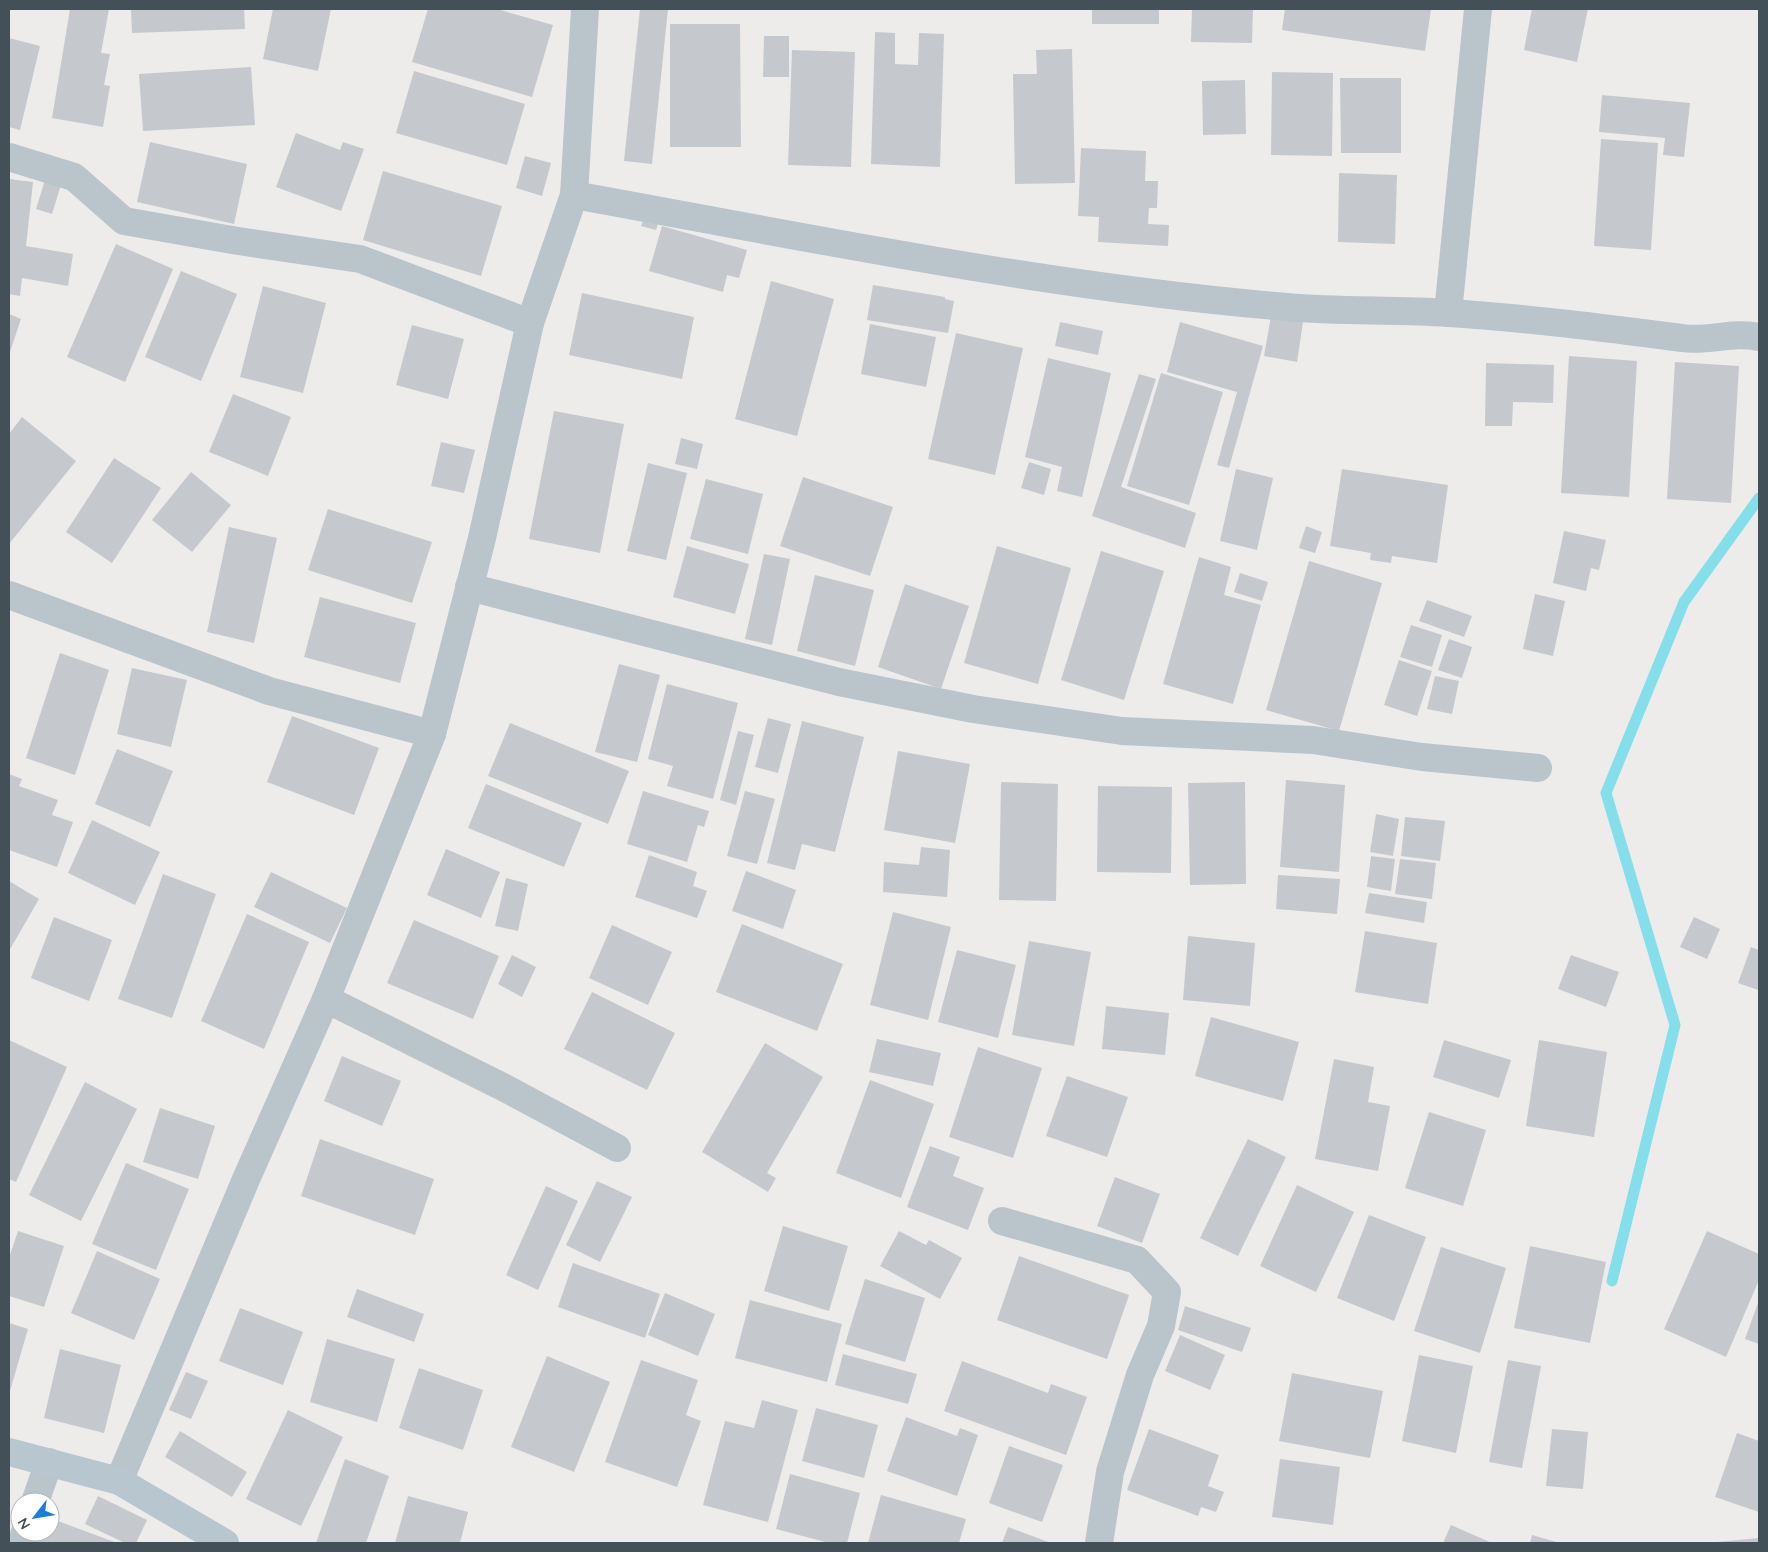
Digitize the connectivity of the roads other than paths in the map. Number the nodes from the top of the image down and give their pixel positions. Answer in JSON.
{"nodes":[{"id":1,"x":585,"y":9,"type":"edge"},
{"id":2,"x":1478,"y":9,"type":"edge"},
{"id":3,"x":9,"y":157,"type":"edge"},
{"id":4,"x":574,"y":195,"type":"junction"},
{"id":5,"x":1448,"y":313,"type":"junction"},
{"id":6,"x":530,"y":323,"type":"junction"},
{"id":7,"x":1759,"y":337,"type":"edge"},
{"id":8,"x":469,"y":587,"type":"junction"},
{"id":9,"x":9,"y":595,"type":"edge"},
{"id":10,"x":432,"y":734,"type":"junction"},
{"id":11,"x":1538,"y":768,"type":"dead end"},
{"id":12,"x":326,"y":999,"type":"junction"},
{"id":13,"x":617,"y":1148,"type":"dead end"},
{"id":14,"x":1002,"y":1221,"type":"dead end"},
{"id":15,"x":9,"y":1452,"type":"edge"},
{"id":16,"x":49,"y":1462,"type":"junction"},
{"id":17,"x":119,"y":1481,"type":"junction"},
{"id":18,"x":38,"y":1492,"type":"edge"},
{"id":19,"x":224,"y":1543,"type":"edge"},
{"id":20,"x":1099,"y":1543,"type":"edge"}],
"edges":[{"from":1,"to":4,"type":"street"},
{"from":2,"to":5,"type":"street"},
{"from":3,"to":6,"type":"street"},
{"from":4,"to":5,"type":"street"},
{"from":4,"to":6,"type":"street"},
{"from":5,"to":7,"type":"street"},
{"from":6,"to":8,"type":"street"},
{"from":8,"to":10,"type":"street"},
{"from":8,"to":11,"type":"street"},
{"from":9,"to":10,"type":"street"},
{"from":10,"to":12,"type":"street"},
{"from":12,"to":13,"type":"street"},
{"from":12,"to":17,"type":"street"},
{"from":14,"to":20,"type":"street"},
{"from":15,"to":16,"type":"street"},
{"from":16,"to":17,"type":"street"},
{"from":16,"to":18,"type":"street"},
{"from":17,"to":19,"type":"street"}]}
